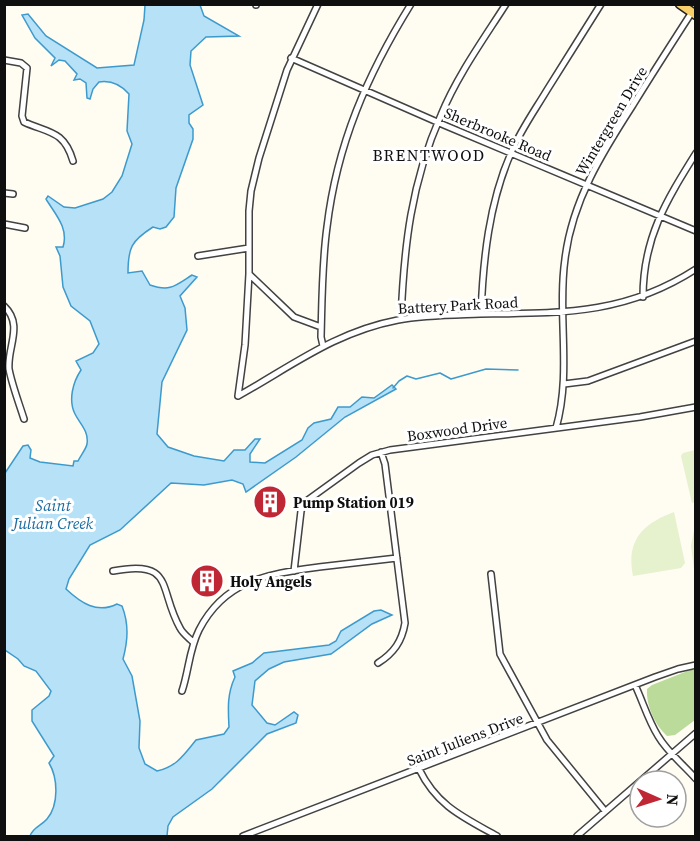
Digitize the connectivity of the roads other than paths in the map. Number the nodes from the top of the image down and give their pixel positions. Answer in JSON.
{"nodes":[{"id":1,"x":310,"y":4,"type":"edge"},
{"id":2,"x":411,"y":4,"type":"edge"},
{"id":3,"x":506,"y":4,"type":"edge"},
{"id":4,"x":601,"y":4,"type":"edge"},
{"id":5,"x":680,"y":4,"type":"edge"},
{"id":6,"x":317,"y":6,"type":"edge"},
{"id":7,"x":694,"y":13,"type":"edge"},
{"id":8,"x":291,"y":58,"type":"junction"},
{"id":9,"x":4,"y":60,"type":"edge"},
{"id":10,"x":364,"y":89,"type":"junction"},
{"id":11,"x":438,"y":122,"type":"junction"},
{"id":12,"x":511,"y":153,"type":"junction"},
{"id":13,"x":696,"y":153,"type":"edge"},
{"id":14,"x":73,"y":161,"type":"dead end"},
{"id":15,"x":586,"y":184,"type":"junction"},
{"id":16,"x":4,"y":193,"type":"edge"},
{"id":17,"x":13,"y":194,"type":"dead end"},
{"id":18,"x":659,"y":215,"type":"junction"},
{"id":19,"x":4,"y":224,"type":"edge"},
{"id":20,"x":25,"y":228,"type":"dead end"},
{"id":21,"x":696,"y":231,"type":"edge"},
{"id":22,"x":249,"y":248,"type":"junction"},
{"id":23,"x":198,"y":256,"type":"dead end"},
{"id":24,"x":696,"y":269,"type":"edge"},
{"id":25,"x":249,"y":274,"type":"junction"},
{"id":26,"x":642,"y":297,"type":"junction"},
{"id":27,"x":4,"y":306,"type":"edge"},
{"id":28,"x":563,"y":312,"type":"junction"},
{"id":29,"x":481,"y":314,"type":"junction"},
{"id":30,"x":401,"y":319,"type":"junction"},
{"id":31,"x":321,"y":327,"type":"junction"},
{"id":32,"x":696,"y":340,"type":"edge"},
{"id":33,"x":323,"y":346,"type":"junction"},
{"id":34,"x":7,"y":371,"type":"edge"},
{"id":35,"x":564,"y":384,"type":"junction"},
{"id":36,"x":696,"y":407,"type":"edge"},
{"id":37,"x":24,"y":419,"type":"dead end"},
{"id":38,"x":556,"y":428,"type":"junction"},
{"id":39,"x":381,"y":452,"type":"junction"},
{"id":40,"x":397,"y":558,"type":"junction"},
{"id":41,"x":113,"y":571,"type":"dead end"},
{"id":42,"x":294,"y":571,"type":"junction"},
{"id":43,"x":491,"y":574,"type":"dead end"},
{"id":44,"x":193,"y":642,"type":"junction"},
{"id":45,"x":378,"y":663,"type":"dead end"},
{"id":46,"x":696,"y":665,"type":"edge"},
{"id":47,"x":635,"y":684,"type":"junction"},
{"id":48,"x":182,"y":691,"type":"dead end"},
{"id":49,"x":538,"y":723,"type":"junction"},
{"id":50,"x":696,"y":733,"type":"edge"},
{"id":51,"x":671,"y":754,"type":"junction"},
{"id":52,"x":419,"y":769,"type":"junction"},
{"id":53,"x":696,"y":779,"type":"edge"},
{"id":54,"x":605,"y":811,"type":"junction"},
{"id":55,"x":243,"y":837,"type":"edge"},
{"id":56,"x":497,"y":837,"type":"edge"},
{"id":57,"x":577,"y":837,"type":"edge"}],
"edges":[{"from":1,"to":6,"type":"street"},
{"from":2,"to":10,"type":"street"},
{"from":3,"to":11,"type":"street"},
{"from":4,"to":12,"type":"street"},
{"from":5,"to":7,"type":"main road"},
{"from":6,"to":8,"type":"street"},
{"from":7,"to":15,"type":"street","name":"Wintergreen Drive"},
{"from":8,"to":10,"type":"street","name":"Sherbrooke Road"},
{"from":8,"to":22,"type":"street"},
{"from":9,"to":14,"type":"street"},
{"from":10,"to":11,"type":"street","name":"Sherbrooke Road"},
{"from":10,"to":31,"type":"street"},
{"from":11,"to":12,"type":"street","name":"Sherbrooke Road"},
{"from":11,"to":30,"type":"street"},
{"from":12,"to":15,"type":"street","name":"Sherbrooke Road"},
{"from":12,"to":29,"type":"street"},
{"from":13,"to":18,"type":"street"},
{"from":15,"to":18,"type":"street","name":"Sherbrooke Road"},
{"from":15,"to":28,"type":"street","name":"Wintergreen Drive"},
{"from":16,"to":17,"type":"street"},
{"from":18,"to":21,"type":"street","name":"Sherbrooke Road"},
{"from":18,"to":26,"type":"street"},
{"from":19,"to":20,"type":"street"},
{"from":22,"to":23,"type":"street"},
{"from":22,"to":25,"type":"street"},
{"from":24,"to":26,"type":"street","name":"Battery Park Road"},
{"from":25,"to":31,"type":"street"},
{"from":25,"to":33,"type":"street","name":"Battery Park Road"},
{"from":26,"to":28,"type":"street","name":"Battery Park Road"},
{"from":27,"to":34,"type":"street"},
{"from":28,"to":29,"type":"street","name":"Battery Park Road"},
{"from":28,"to":35,"type":"street","name":"Wintergreen Drive"},
{"from":29,"to":30,"type":"street","name":"Battery Park Road"},
{"from":30,"to":33,"type":"street","name":"Battery Park Road"},
{"from":31,"to":33,"type":"street"},
{"from":32,"to":35,"type":"street"},
{"from":34,"to":37,"type":"street"},
{"from":35,"to":38,"type":"street","name":"Wintergreen Drive"},
{"from":36,"to":38,"type":"street","name":"Boxwood Drive"},
{"from":38,"to":39,"type":"street","name":"Boxwood Drive"},
{"from":39,"to":40,"type":"street"},
{"from":39,"to":42,"type":"street","name":"Boxwood Drive"},
{"from":40,"to":42,"type":"street"},
{"from":40,"to":45,"type":"street"},
{"from":41,"to":44,"type":"street"},
{"from":42,"to":44,"type":"street"},
{"from":43,"to":49,"type":"street"},
{"from":44,"to":48,"type":"street"},
{"from":46,"to":47,"type":"street","name":"Saint Juliens Drive"},
{"from":47,"to":49,"type":"street","name":"Saint Juliens Drive"},
{"from":47,"to":51,"type":"street"},
{"from":49,"to":52,"type":"street","name":"Saint Juliens Drive"},
{"from":49,"to":54,"type":"street"},
{"from":50,"to":51,"type":"street"},
{"from":51,"to":53,"type":"street"},
{"from":51,"to":54,"type":"street"},
{"from":52,"to":55,"type":"street","name":"Saint Juliens Drive"},
{"from":52,"to":56,"type":"street"},
{"from":54,"to":57,"type":"street"}]}
